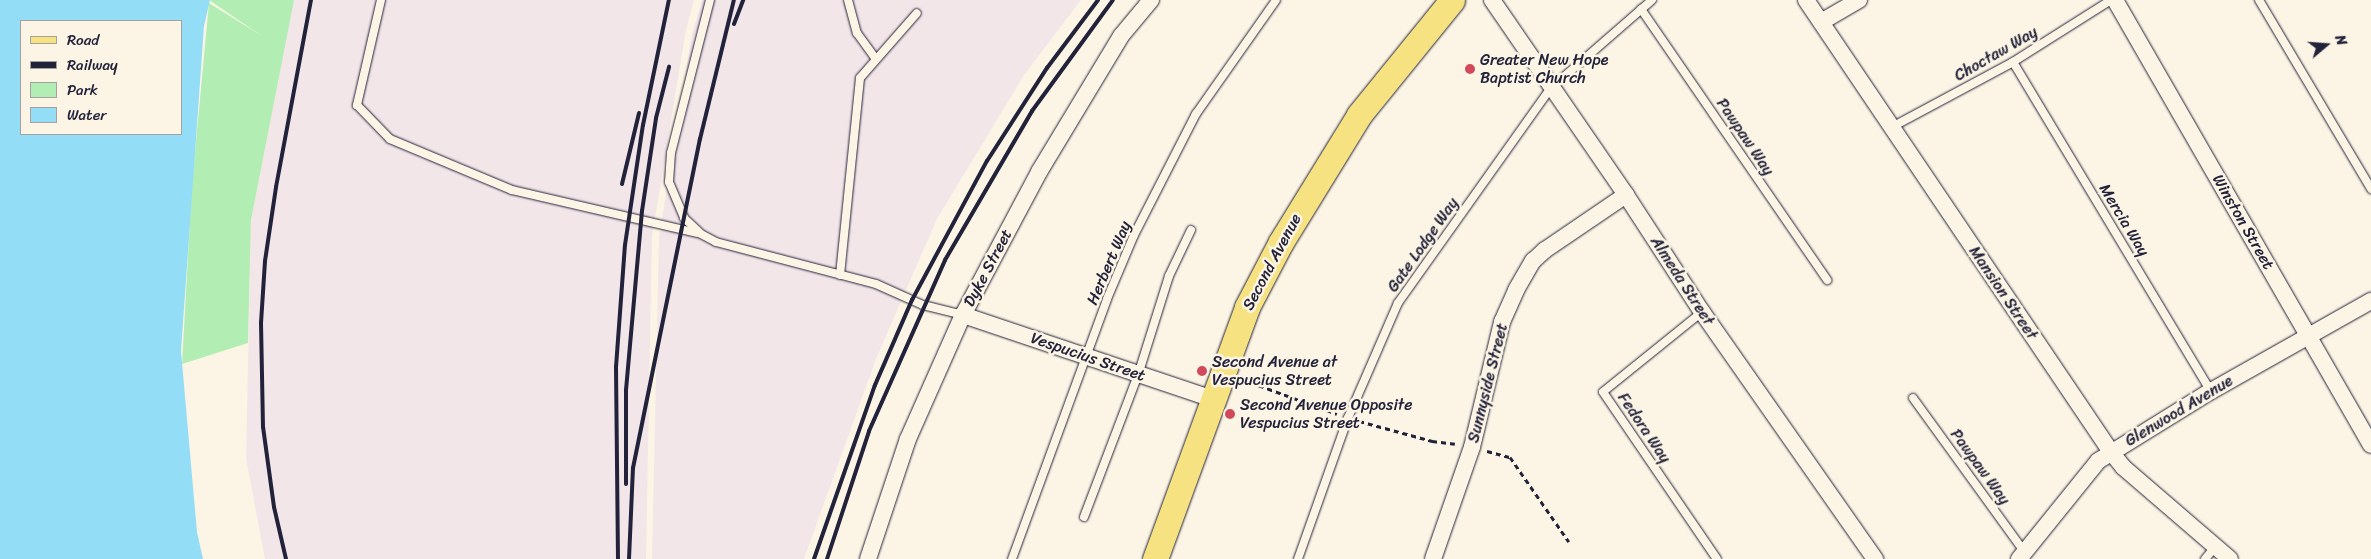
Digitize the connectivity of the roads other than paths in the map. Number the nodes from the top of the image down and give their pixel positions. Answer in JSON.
{"nodes":[{"id":1,"x":381,"y":0,"type":"edge"},
{"id":2,"x":710,"y":0,"type":"edge"},
{"id":3,"x":848,"y":0,"type":"edge"},
{"id":4,"x":1151,"y":0,"type":"edge"},
{"id":5,"x":1276,"y":0,"type":"edge"},
{"id":6,"x":1492,"y":0,"type":"edge"},
{"id":7,"x":1652,"y":0,"type":"edge"},
{"id":8,"x":1806,"y":0,"type":"edge"},
{"id":9,"x":1858,"y":0,"type":"edge"},
{"id":10,"x":2111,"y":0,"type":"edge"},
{"id":11,"x":2115,"y":0,"type":"edge"},
{"id":12,"x":2259,"y":0,"type":"edge"},
{"id":13,"x":1442,"y":4,"type":"edge"},
{"id":14,"x":1641,"y":9,"type":"junction"},
{"id":15,"x":918,"y":13,"type":"dead end"},
{"id":16,"x":1821,"y":22,"type":"junction"},
{"id":17,"x":875,"y":58,"type":"junction"},
{"id":18,"x":2014,"y":62,"type":"junction"},
{"id":19,"x":1551,"y":88,"type":"junction"},
{"id":20,"x":1892,"y":127,"type":"junction"},
{"id":21,"x":2371,"y":189,"type":"edge"},
{"id":22,"x":1626,"y":195,"type":"junction"},
{"id":23,"x":1191,"y":230,"type":"dead end"},
{"id":24,"x":701,"y":234,"type":"junction"},
{"id":25,"x":840,"y":275,"type":"junction"},
{"id":26,"x":1827,"y":280,"type":"dead end"},
{"id":27,"x":2371,"y":301,"type":"edge"},
{"id":28,"x":1702,"y":312,"type":"junction"},
{"id":29,"x":963,"y":315,"type":"junction"},
{"id":30,"x":2309,"y":336,"type":"junction"},
{"id":31,"x":1088,"y":356,"type":"junction"},
{"id":32,"x":1138,"y":375,"type":"junction"},
{"id":33,"x":2211,"y":391,"type":"junction"},
{"id":34,"x":1913,"y":398,"type":"dead end"},
{"id":35,"x":1213,"y":399,"type":"junction"},
{"id":36,"x":2371,"y":445,"type":"edge"},
{"id":37,"x":2111,"y":452,"type":"junction"},
{"id":38,"x":1084,"y":517,"type":"dead end"},
{"id":39,"x":2210,"y":553,"type":"edge"},
{"id":40,"x":2022,"y":556,"type":"edge"},
{"id":41,"x":868,"y":559,"type":"edge"},
{"id":42,"x":1012,"y":559,"type":"edge"},
{"id":43,"x":1155,"y":559,"type":"edge"},
{"id":44,"x":1298,"y":559,"type":"edge"},
{"id":45,"x":1433,"y":559,"type":"edge"},
{"id":46,"x":1717,"y":559,"type":"edge"},
{"id":47,"x":1875,"y":559,"type":"edge"},
{"id":48,"x":2230,"y":559,"type":"edge"}],
"edges":[{"from":1,"to":24,"type":"lane"},
{"from":2,"to":24,"type":"lane"},
{"from":3,"to":17,"type":"lane"},
{"from":4,"to":29,"type":"street","name":"Dyke Street"},
{"from":5,"to":31,"type":"lane","name":"Herbert Way"},
{"from":6,"to":19,"type":"street","name":"Almeda Street"},
{"from":7,"to":14,"type":"lane","name":"Gate Lodge Way"},
{"from":8,"to":16,"type":"street","name":"Mansion Street"},
{"from":9,"to":16,"type":"street"},
{"from":10,"to":18,"type":"lane","name":"Choctaw Way"},
{"from":11,"to":30,"type":"street","name":"Winston Street"},
{"from":12,"to":21,"type":"lane"},
{"from":13,"to":35,"type":"main road","name":"Second Avenue"},
{"from":14,"to":19,"type":"lane","name":"Gate Lodge Way"},
{"from":14,"to":26,"type":"lane","name":"Pawpaw Way"},
{"from":15,"to":17,"type":"lane"},
{"from":16,"to":20,"type":"street","name":"Mansion Street"},
{"from":17,"to":25,"type":"lane"},
{"from":18,"to":20,"type":"lane","name":"Choctaw Way"},
{"from":18,"to":33,"type":"lane","name":"Mercia Way"},
{"from":19,"to":22,"type":"street","name":"Almeda Street"},
{"from":19,"to":44,"type":"lane","name":"Gate Lodge Way"},
{"from":20,"to":37,"type":"street","name":"Mansion Street"},
{"from":22,"to":28,"type":"street","name":"Almeda Street"},
{"from":22,"to":45,"type":"street","name":"Sunnyside Street"},
{"from":23,"to":32,"type":"lane"},
{"from":24,"to":25,"type":"lane"},
{"from":25,"to":29,"type":"lane"},
{"from":27,"to":30,"type":"street","name":"Glenwood Avenue"},
{"from":28,"to":46,"type":"lane","name":"Fedora Way"},
{"from":28,"to":47,"type":"street","name":"Almeda Street"},
{"from":29,"to":31,"type":"street","name":"Vespucius Street"},
{"from":29,"to":41,"type":"street","name":"Dyke Street"},
{"from":30,"to":33,"type":"street","name":"Glenwood Avenue"},
{"from":30,"to":36,"type":"street","name":"Winston Street"},
{"from":31,"to":32,"type":"street","name":"Vespucius Street"},
{"from":31,"to":42,"type":"lane","name":"Herbert Way"},
{"from":32,"to":35,"type":"street","name":"Vespucius Street"},
{"from":32,"to":38,"type":"lane"},
{"from":33,"to":37,"type":"street","name":"Glenwood Avenue"},
{"from":34,"to":40,"type":"lane","name":"Pawpaw Way"},
{"from":35,"to":43,"type":"main road","name":"Second Avenue"},
{"from":37,"to":39,"type":"street","name":"Mansion Street"},
{"from":37,"to":40,"type":"street","name":"Glenwood Avenue"},
{"from":39,"to":48,"type":"street","name":"Mansion Street"}]}
